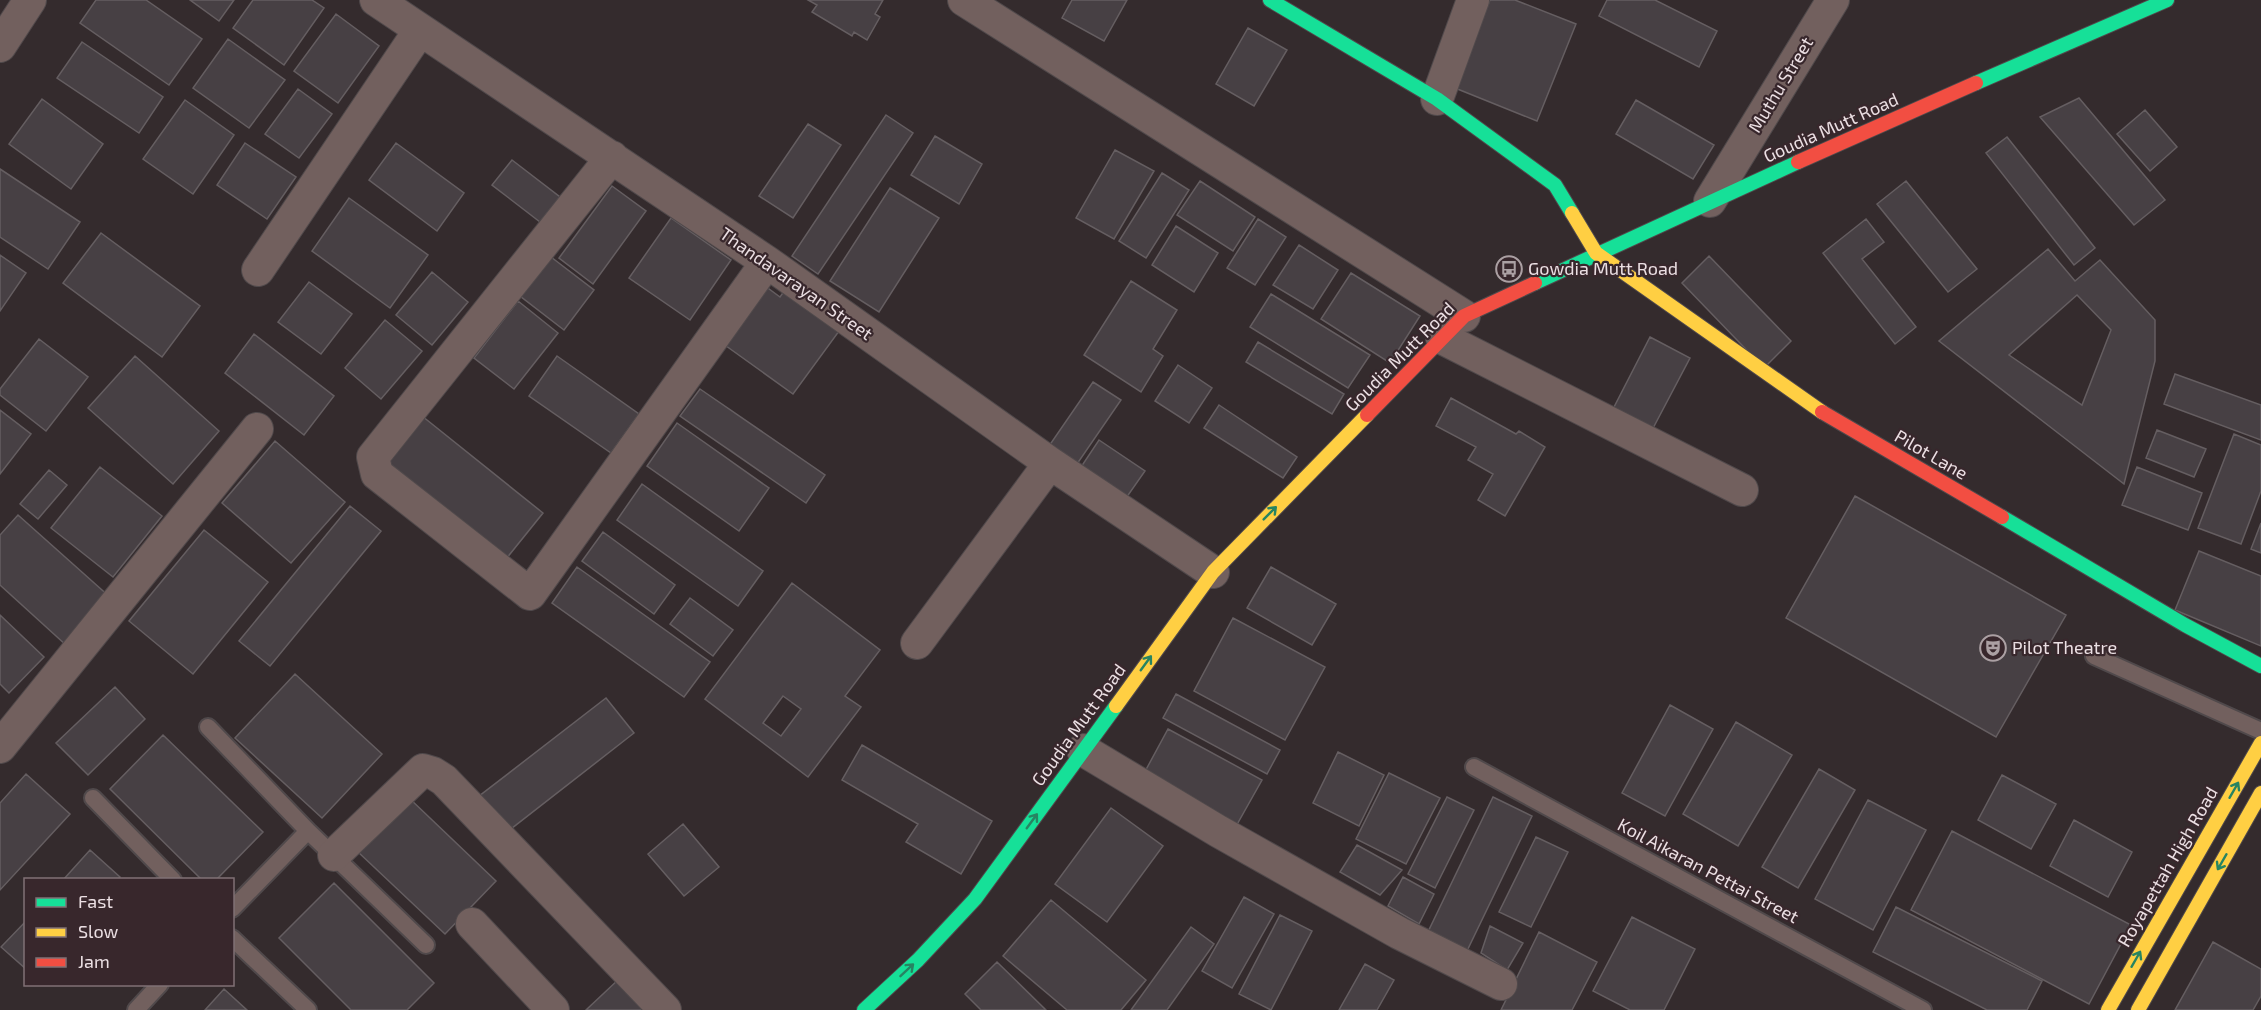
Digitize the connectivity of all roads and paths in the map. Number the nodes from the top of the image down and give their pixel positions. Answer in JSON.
{"nodes":[{"id":1,"x":30,"y":0,"type":"edge"},
{"id":2,"x":376,"y":0,"type":"edge"},
{"id":3,"x":964,"y":0,"type":"edge"},
{"id":4,"x":1270,"y":0,"type":"edge"},
{"id":5,"x":1473,"y":0,"type":"edge"},
{"id":6,"x":1833,"y":0,"type":"edge"},
{"id":7,"x":2167,"y":0,"type":"edge"},
{"id":8,"x":420,"y":30,"type":"junction"},
{"id":9,"x":0,"y":46,"type":"edge"},
{"id":10,"x":1437,"y":99,"type":"junction"},
{"id":11,"x":612,"y":157,"type":"junction"},
{"id":12,"x":1710,"y":201,"type":"junction"},
{"id":13,"x":1596,"y":253,"type":"junction"},
{"id":14,"x":767,"y":262,"type":"junction"},
{"id":15,"x":258,"y":270,"type":"dead end"},
{"id":16,"x":1464,"y":316,"type":"junction"},
{"id":17,"x":1442,"y":338,"type":"junction"},
{"id":18,"x":257,"y":429,"type":"dead end"},
{"id":19,"x":1050,"y":464,"type":"junction"},
{"id":20,"x":1742,"y":490,"type":"dead end"},
{"id":21,"x":1213,"y":572,"type":"junction"},
{"id":22,"x":917,"y":643,"type":"dead end"},
{"id":23,"x":2094,"y":656,"type":"dead end"},
{"id":24,"x":2261,"y":666,"type":"edge"},
{"id":25,"x":207,"y":727,"type":"dead end"},
{"id":26,"x":2261,"y":731,"type":"edge"},
{"id":27,"x":2261,"y":743,"type":"edge"},
{"id":28,"x":0,"y":747,"type":"edge"},
{"id":29,"x":1083,"y":750,"type":"junction"},
{"id":30,"x":1474,"y":767,"type":"dead end"},
{"id":31,"x":2261,"y":793,"type":"edge"},
{"id":32,"x":93,"y":798,"type":"dead end"},
{"id":33,"x":308,"y":831,"type":"junction"},
{"id":34,"x":333,"y":855,"type":"junction"},
{"id":35,"x":172,"y":878,"type":"edge"},
{"id":36,"x":234,"y":907,"type":"edge"},
{"id":37,"x":472,"y":924,"type":"dead end"},
{"id":38,"x":234,"y":940,"type":"edge"},
{"id":39,"x":426,"y":945,"type":"dead end"},
{"id":40,"x":1501,"y":984,"type":"dead end"},
{"id":41,"x":158,"y":986,"type":"edge"},
{"id":42,"x":136,"y":1010,"type":"edge"},
{"id":43,"x":308,"y":1010,"type":"edge"},
{"id":44,"x":553,"y":1010,"type":"edge"},
{"id":45,"x":665,"y":1010,"type":"edge"},
{"id":46,"x":864,"y":1010,"type":"edge"},
{"id":47,"x":1923,"y":1010,"type":"edge"},
{"id":48,"x":2108,"y":1010,"type":"edge"},
{"id":49,"x":2138,"y":1010,"type":"edge"}],
"edges":[{"from":1,"to":9,"type":"street"},
{"from":2,"to":8,"type":"street","name":"Thandavarayan Street"},
{"from":3,"to":16,"type":"street"},
{"from":4,"to":10,"type":"main road"},
{"from":5,"to":10,"type":"street"},
{"from":6,"to":12,"type":"street","name":"Muthu Street"},
{"from":7,"to":12,"type":"main road","name":"Goudia Mutt Road"},
{"from":8,"to":11,"type":"street","name":"Thandavarayan Street"},
{"from":8,"to":15,"type":"street"},
{"from":10,"to":13,"type":"main road"},
{"from":11,"to":14,"type":"street","name":"Thandavarayan Street"},
{"from":11,"to":14,"type":"street"},
{"from":12,"to":13,"type":"main road","name":"Goudia Mutt Road"},
{"from":13,"to":16,"type":"main road","name":"Goudia Mutt Road"},
{"from":13,"to":24,"type":"main road","name":"Pilot Lane"},
{"from":14,"to":19,"type":"street","name":"Thandavarayan Street"},
{"from":16,"to":17,"type":"main road","name":"Goudia Mutt Road"},
{"from":17,"to":20,"type":"street"},
{"from":21,"to":17,"type":"main road","name":"Goudia Mutt Road","one_way":true},
{"from":18,"to":28,"type":"street"},
{"from":19,"to":21,"type":"street","name":"Thandavarayan Street"},
{"from":19,"to":22,"type":"street"},
{"from":29,"to":21,"type":"main road","name":"Goudia Mutt Road","one_way":true},
{"from":23,"to":26,"type":"lane"},
{"from":25,"to":33,"type":"lane"},
{"from":48,"to":27,"type":"main road","name":"Royapettah High Road","one_way":true},
{"from":29,"to":40,"type":"street"},
{"from":46,"to":29,"type":"main road","name":"Goudia Mutt Road","one_way":true},
{"from":30,"to":47,"type":"lane","name":"Koil Aikaran Pettai Street"},
{"from":31,"to":49,"type":"main road","one_way":true},
{"from":32,"to":35,"type":"lane"},
{"from":33,"to":34,"type":"lane"},
{"from":33,"to":36,"type":"lane"},
{"from":34,"to":39,"type":"lane"},
{"from":34,"to":45,"type":"street"},
{"from":37,"to":44,"type":"street"},
{"from":38,"to":43,"type":"lane"},
{"from":41,"to":42,"type":"lane"}]}
